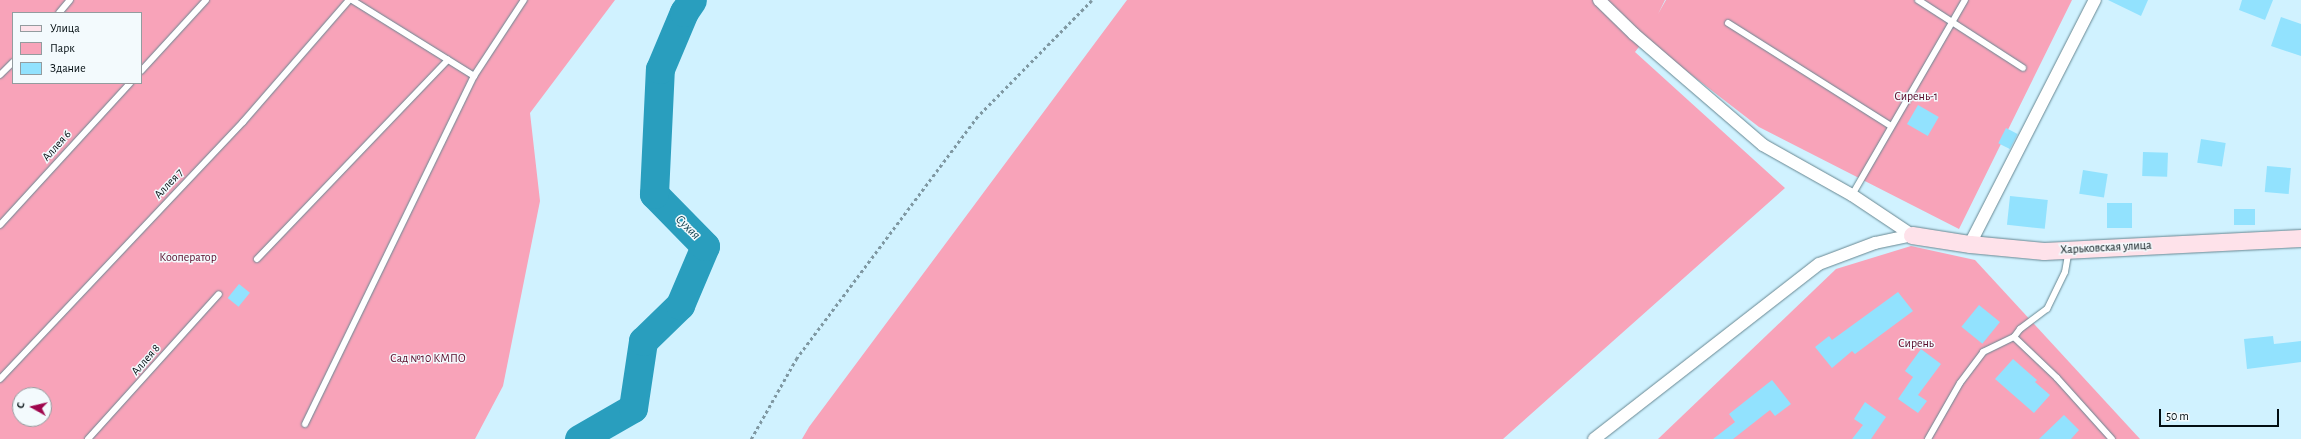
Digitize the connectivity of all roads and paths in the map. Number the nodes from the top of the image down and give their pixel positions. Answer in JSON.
{"nodes":[{"id":1,"x":70,"y":0,"type":"edge"},
{"id":2,"x":206,"y":0,"type":"edge"},
{"id":3,"x":349,"y":0,"type":"edge"},
{"id":4,"x":352,"y":0,"type":"edge"},
{"id":5,"x":524,"y":0,"type":"edge"},
{"id":6,"x":1092,"y":0,"type":"edge"},
{"id":7,"x":1599,"y":0,"type":"edge"},
{"id":8,"x":1918,"y":0,"type":"edge"},
{"id":9,"x":1965,"y":0,"type":"edge"},
{"id":10,"x":2095,"y":0,"type":"edge"},
{"id":11,"x":60,"y":12,"type":"edge"},
{"id":12,"x":1953,"y":21,"type":"junction"},
{"id":13,"x":1728,"y":23,"type":"dead end"},
{"id":14,"x":448,"y":60,"type":"junction"},
{"id":15,"x":12,"y":63,"type":"edge"},
{"id":16,"x":2023,"y":68,"type":"dead end"},
{"id":17,"x":142,"y":70,"type":"edge"},
{"id":18,"x":0,"y":75,"type":"edge"},
{"id":19,"x":474,"y":76,"type":"junction"},
{"id":20,"x":129,"y":84,"type":"edge"},
{"id":21,"x":1891,"y":126,"type":"junction"},
{"id":22,"x":1852,"y":195,"type":"junction"},
{"id":23,"x":0,"y":224,"type":"edge"},
{"id":24,"x":1912,"y":234,"type":"junction"},
{"id":25,"x":2301,"y":238,"type":"edge"},
{"id":26,"x":1970,"y":244,"type":"junction"},
{"id":27,"x":2069,"y":250,"type":"junction"},
{"id":28,"x":257,"y":259,"type":"dead end"},
{"id":29,"x":219,"y":294,"type":"dead end"},
{"id":30,"x":2014,"y":337,"type":"junction"},
{"id":31,"x":0,"y":379,"type":"edge"},
{"id":32,"x":305,"y":424,"type":"dead end"},
{"id":33,"x":88,"y":439,"type":"edge"},
{"id":34,"x":750,"y":439,"type":"edge"},
{"id":35,"x":1594,"y":439,"type":"edge"},
{"id":36,"x":1928,"y":439,"type":"edge"},
{"id":37,"x":2112,"y":439,"type":"edge"}],
"edges":[{"from":1,"to":11,"type":"lane"},
{"from":2,"to":17,"type":"lane"},
{"from":3,"to":31,"type":"lane","name":"Аллея 7"},
{"from":4,"to":14,"type":"lane"},
{"from":5,"to":19,"type":"lane"},
{"from":6,"to":34,"type":"path"},
{"from":7,"to":22,"type":"street"},
{"from":8,"to":12,"type":"lane"},
{"from":9,"to":12,"type":"lane"},
{"from":10,"to":26,"type":"street"},
{"from":12,"to":16,"type":"lane"},
{"from":12,"to":21,"type":"lane"},
{"from":13,"to":21,"type":"lane"},
{"from":14,"to":19,"type":"lane"},
{"from":14,"to":28,"type":"lane"},
{"from":15,"to":18,"type":"lane"},
{"from":19,"to":32,"type":"lane"},
{"from":20,"to":23,"type":"lane","name":"Аллея 6"},
{"from":21,"to":22,"type":"lane"},
{"from":22,"to":24,"type":"street"},
{"from":24,"to":26,"type":"street","name":"Харьковская улица"},
{"from":24,"to":35,"type":"street"},
{"from":25,"to":27,"type":"street","name":"Харьковская улица"},
{"from":26,"to":27,"type":"street","name":"Харьковская улица"},
{"from":27,"to":30,"type":"lane"},
{"from":29,"to":33,"type":"lane","name":"Аллея 8"},
{"from":30,"to":36,"type":"lane"},
{"from":30,"to":37,"type":"lane"}]}
